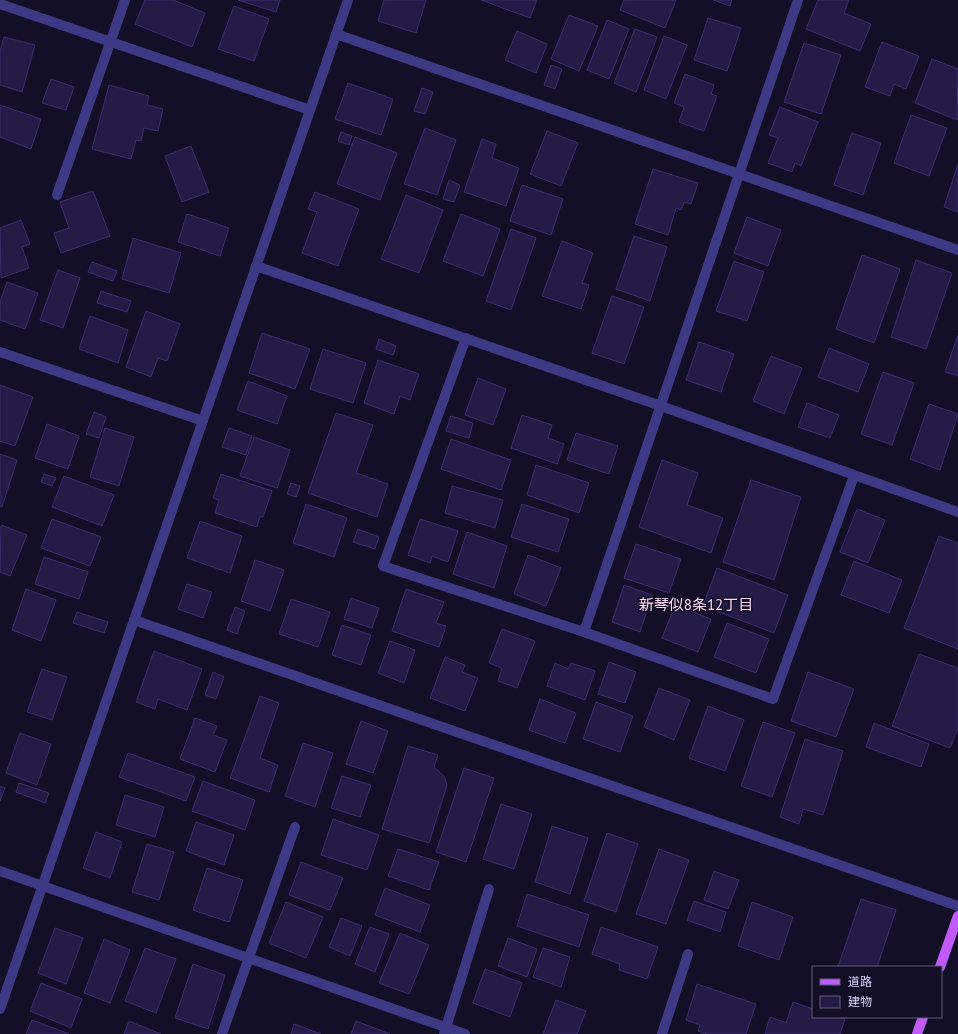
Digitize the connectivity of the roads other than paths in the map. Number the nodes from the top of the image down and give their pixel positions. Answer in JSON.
{"nodes":[{"id":1,"x":125,"y":0,"type":"edge"},
{"id":2,"x":348,"y":0,"type":"edge"},
{"id":3,"x":798,"y":0,"type":"edge"},
{"id":4,"x":0,"y":4,"type":"edge"},
{"id":5,"x":336,"y":34,"type":"junction"},
{"id":6,"x":110,"y":42,"type":"junction"},
{"id":7,"x":310,"y":110,"type":"junction"},
{"id":8,"x":740,"y":174,"type":"junction"},
{"id":9,"x":57,"y":195,"type":"dead end"},
{"id":10,"x":958,"y":250,"type":"edge"},
{"id":11,"x":256,"y":266,"type":"junction"},
{"id":12,"x":466,"y":338,"type":"junction"},
{"id":13,"x":0,"y":352,"type":"edge"},
{"id":14,"x":661,"y":406,"type":"junction"},
{"id":15,"x":203,"y":421,"type":"junction"},
{"id":16,"x":854,"y":476,"type":"junction"},
{"id":17,"x":958,"y":512,"type":"edge"},
{"id":18,"x":134,"y":620,"type":"junction"},
{"id":19,"x":584,"y":632,"type":"junction"},
{"id":20,"x":295,"y":827,"type":"dead end"},
{"id":21,"x":0,"y":871,"type":"edge"},
{"id":22,"x":42,"y":886,"type":"junction"},
{"id":23,"x":488,"y":889,"type":"dead end"},
{"id":24,"x":958,"y":906,"type":"edge"},
{"id":25,"x":958,"y":916,"type":"edge"},
{"id":26,"x":688,"y":954,"type":"dead end"},
{"id":27,"x":248,"y":958,"type":"junction"},
{"id":28,"x":940,"y":966,"type":"edge"},
{"id":29,"x":0,"y":1009,"type":"edge"},
{"id":30,"x":923,"y":1018,"type":"edge"},
{"id":31,"x":445,"y":1031,"type":"edge"},
{"id":32,"x":222,"y":1034,"type":"edge"},
{"id":33,"x":465,"y":1034,"type":"edge"},
{"id":34,"x":662,"y":1034,"type":"edge"},
{"id":35,"x":917,"y":1034,"type":"edge"}],
"edges":[{"from":1,"to":6,"type":"street"},
{"from":2,"to":5,"type":"street"},
{"from":3,"to":8,"type":"street"},
{"from":4,"to":6,"type":"street"},
{"from":5,"to":7,"type":"street"},
{"from":5,"to":8,"type":"street"},
{"from":6,"to":7,"type":"street"},
{"from":6,"to":9,"type":"street"},
{"from":7,"to":11,"type":"street"},
{"from":8,"to":10,"type":"street"},
{"from":8,"to":14,"type":"street"},
{"from":11,"to":12,"type":"street"},
{"from":11,"to":15,"type":"street"},
{"from":12,"to":14,"type":"street"},
{"from":12,"to":19,"type":"street"},
{"from":13,"to":15,"type":"street"},
{"from":14,"to":16,"type":"street"},
{"from":14,"to":19,"type":"street"},
{"from":15,"to":18,"type":"street"},
{"from":16,"to":17,"type":"street"},
{"from":16,"to":19,"type":"street"},
{"from":18,"to":22,"type":"street"},
{"from":18,"to":24,"type":"street"},
{"from":20,"to":27,"type":"street"},
{"from":21,"to":22,"type":"street"},
{"from":22,"to":27,"type":"street"},
{"from":22,"to":29,"type":"street"},
{"from":23,"to":31,"type":"street"},
{"from":25,"to":28,"type":"main road"},
{"from":26,"to":34,"type":"street"},
{"from":27,"to":31,"type":"street"},
{"from":27,"to":32,"type":"street"},
{"from":30,"to":35,"type":"main road"},
{"from":31,"to":33,"type":"street"}]}
